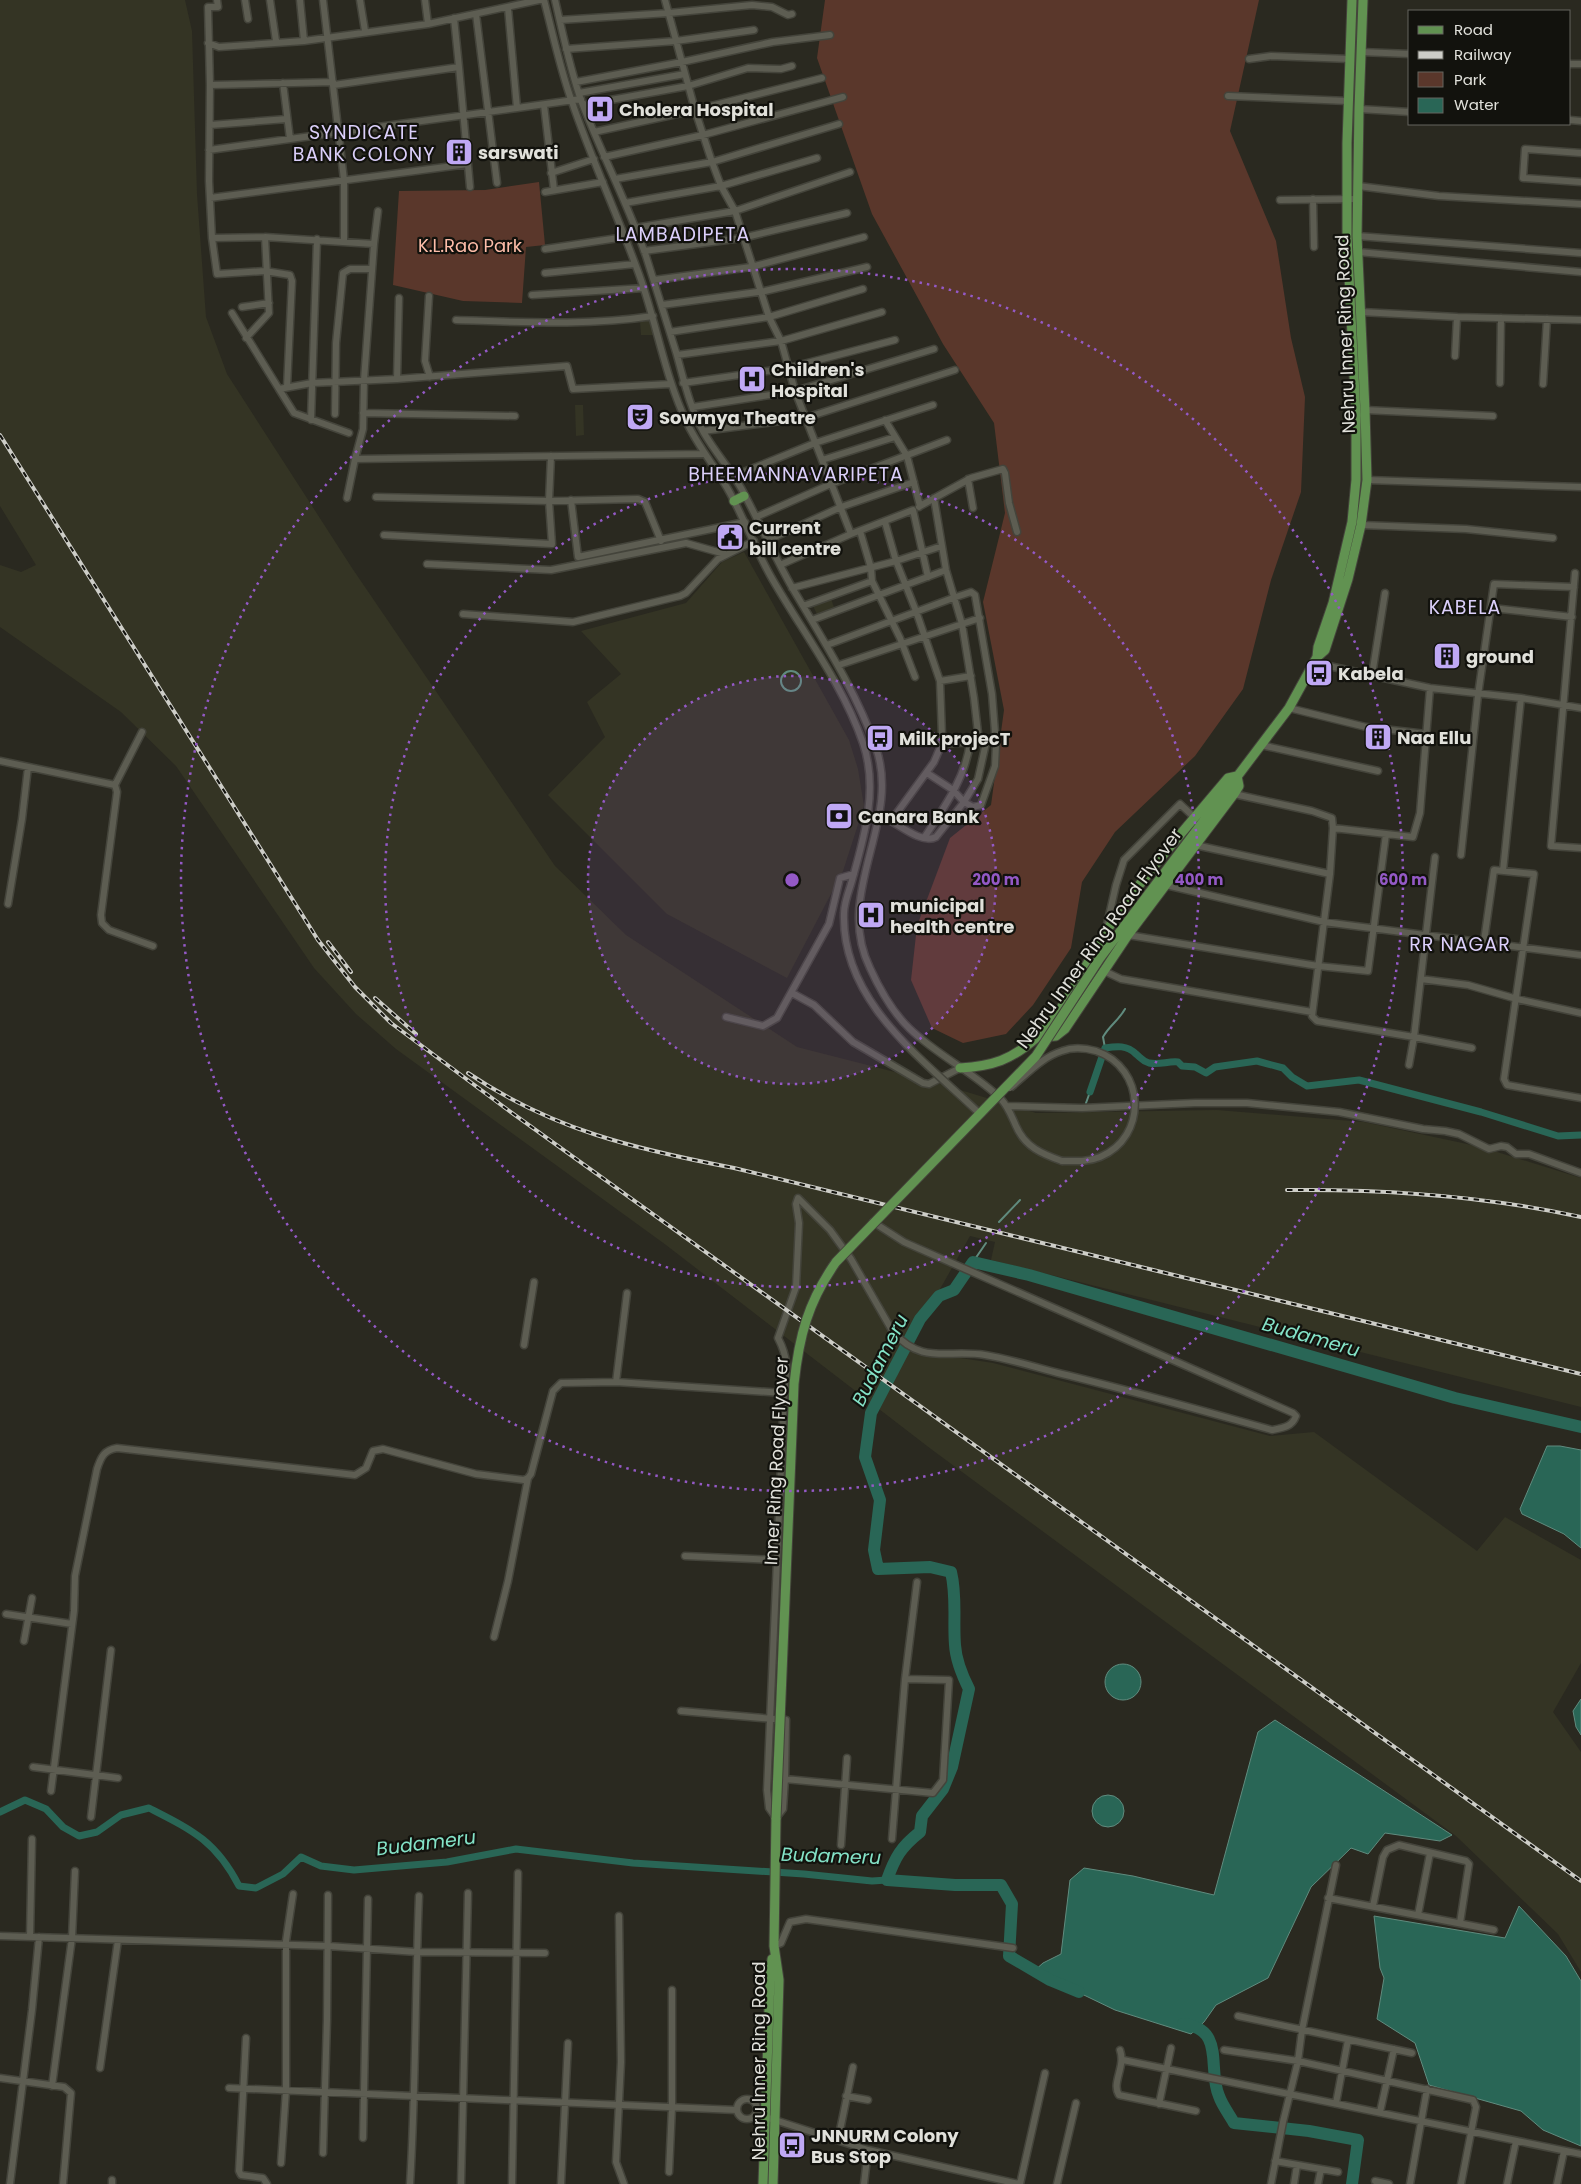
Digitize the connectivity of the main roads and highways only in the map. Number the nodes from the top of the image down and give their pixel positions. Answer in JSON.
{"nodes":[{"id":1,"x":1350,"y":0,"type":"edge"},
{"id":2,"x":1363,"y":0,"type":"edge"},
{"id":3,"x":744,"y":496,"type":"road end"},
{"id":4,"x":734,"y":501,"type":"road end"},
{"id":5,"x":1316,"y":660,"type":"junction"},
{"id":6,"x":1237,"y":776,"type":"junction"},
{"id":7,"x":1231,"y":791,"type":"junction"},
{"id":8,"x":1038,"y":1037,"type":"junction"},
{"id":9,"x":960,"y":1068,"type":"road end"},
{"id":10,"x":982,"y":1112,"type":"joint"},
{"id":11,"x":775,"y":1909,"type":"joint"},
{"id":12,"x":774,"y":1946,"type":"junction"},
{"id":13,"x":763,"y":2184,"type":"edge"},
{"id":14,"x":773,"y":2184,"type":"edge"}],
"edges":[{"from":1,"to":5,"type":"main road","name":"Nehru Inner Ring Road"},
{"from":2,"to":5,"type":"main road","name":"Nehru Inner Ring Road"},
{"from":3,"to":4,"type":"main road"},
{"from":5,"to":6,"type":"main road","name":"Nehru Inner Ring Road"},
{"from":6,"to":7,"type":"main road"},
{"from":6,"to":8,"type":"main road"},
{"from":7,"to":8,"type":"main road"},
{"from":7,"to":10,"type":"main road","name":"Nehru Inner Ring Road Flyover","bridge":true},
{"from":8,"to":9,"type":"main road"},
{"from":10,"to":11,"type":"main road","name":"Inner Ring Road Flyover","bridge":true},
{"from":11,"to":12,"type":"main road","name":"Nehru Inner Ring Road"},
{"from":12,"to":13,"type":"main road"},
{"from":12,"to":14,"type":"main road","name":"Nehru Inner Ring Road"}]}
